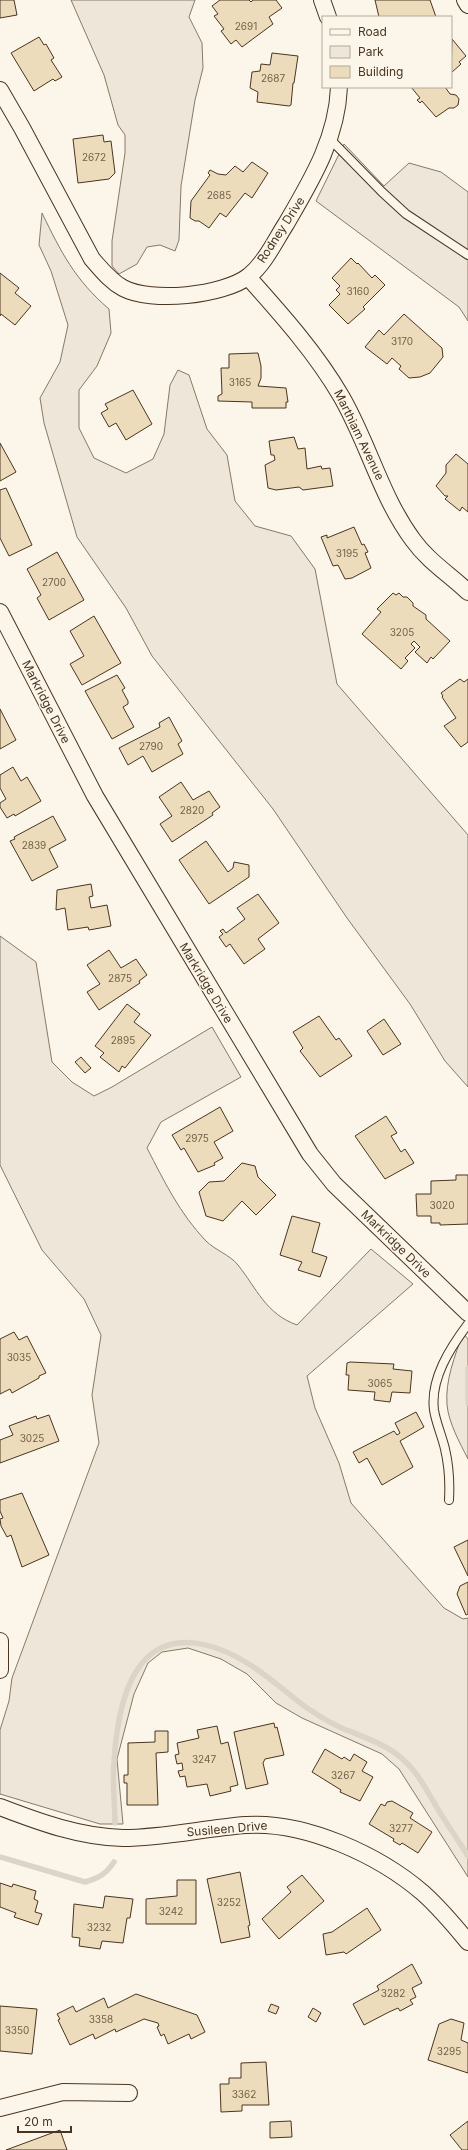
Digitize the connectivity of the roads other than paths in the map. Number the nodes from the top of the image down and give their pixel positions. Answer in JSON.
{"nodes":[{"id":1,"x":322,"y":0,"type":"edge"},
{"id":2,"x":465,"y":0,"type":"edge"},
{"id":3,"x":468,"y":5,"type":"edge"},
{"id":4,"x":328,"y":16,"type":"edge"},
{"id":5,"x":339,"y":88,"type":"edge"},
{"id":6,"x":0,"y":90,"type":"edge"},
{"id":7,"x":330,"y":139,"type":"junction"},
{"id":8,"x":468,"y":255,"type":"edge"},
{"id":9,"x":248,"y":277,"type":"junction"},
{"id":10,"x":468,"y":592,"type":"edge"},
{"id":11,"x":0,"y":612,"type":"edge"},
{"id":12,"x":468,"y":1313,"type":"edge"},
{"id":13,"x":468,"y":1324,"type":"edge"},
{"id":14,"x":448,"y":1500,"type":"dead end"},
{"id":15,"x":0,"y":1641,"type":"edge"},
{"id":16,"x":0,"y":1670,"type":"edge"},
{"id":17,"x":0,"y":1807,"type":"edge"},
{"id":18,"x":468,"y":1942,"type":"edge"},
{"id":19,"x":129,"y":2093,"type":"dead end"},
{"id":20,"x":0,"y":2108,"type":"edge"}],
"edges":[{"from":1,"to":4,"type":"street"},
{"from":2,"to":3,"type":"street"},
{"from":5,"to":7,"type":"street","name":"Rodney Drive"},
{"from":6,"to":9,"type":"street"},
{"from":7,"to":8,"type":"lane"},
{"from":7,"to":9,"type":"street","name":"Rodney Drive"},
{"from":9,"to":10,"type":"street","name":"Marthiam Avenue"},
{"from":11,"to":12,"type":"street","name":"Markridge Drive"},
{"from":13,"to":14,"type":"lane"},
{"from":15,"to":16,"type":"street"},
{"from":17,"to":18,"type":"street","name":"Susileen Drive"},
{"from":19,"to":20,"type":"street"}]}
